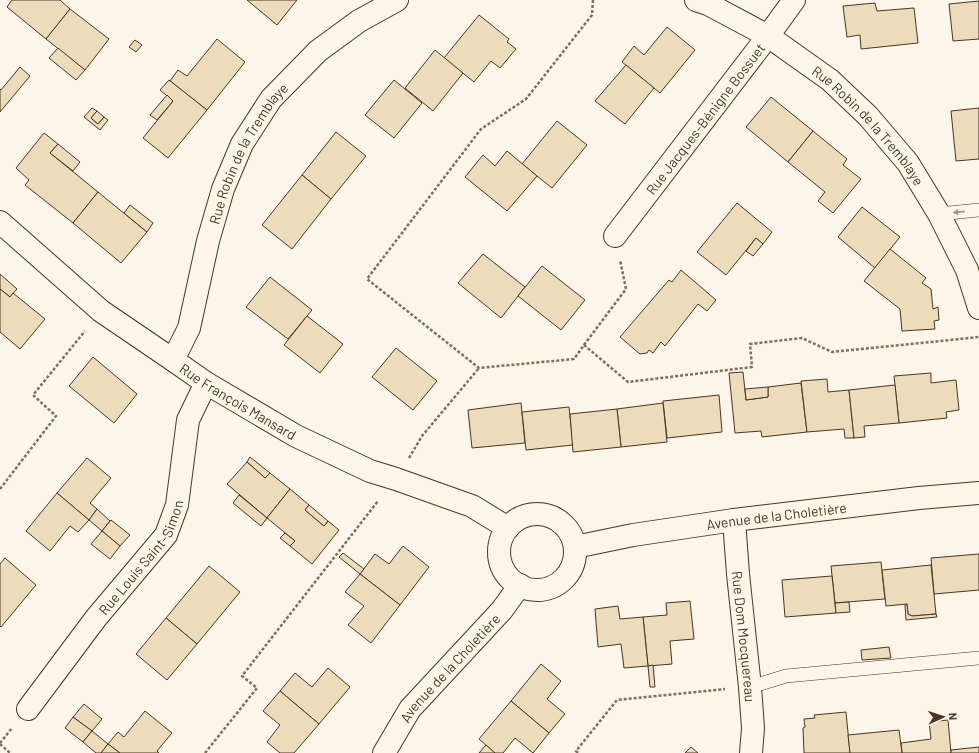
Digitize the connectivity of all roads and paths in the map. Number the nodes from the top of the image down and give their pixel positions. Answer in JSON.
{"nodes":[{"id":1,"x":397,"y":0,"type":"edge"},
{"id":2,"x":593,"y":0,"type":"edge"},
{"id":3,"x":696,"y":0,"type":"edge"},
{"id":4,"x":794,"y":0,"type":"edge"},
{"id":5,"x":768,"y":36,"type":"junction"},
{"id":6,"x":979,"y":210,"type":"edge"},
{"id":7,"x":939,"y":214,"type":"junction"},
{"id":8,"x":0,"y":222,"type":"edge"},
{"id":9,"x":615,"y":236,"type":"joint"},
{"id":10,"x":979,"y":308,"type":"edge"},
{"id":11,"x":101,"y":311,"type":"junction"},
{"id":12,"x":979,"y":337,"type":"edge"},
{"id":13,"x":584,"y":345,"type":"junction"},
{"id":14,"x":173,"y":360,"type":"junction"},
{"id":15,"x":479,"y":368,"type":"junction"},
{"id":16,"x":206,"y":384,"type":"junction"},
{"id":17,"x":396,"y":479,"type":"junction"},
{"id":18,"x":0,"y":489,"type":"edge"},
{"id":19,"x":979,"y":493,"type":"edge"},
{"id":20,"x":734,"y":520,"type":"junction"},
{"id":21,"x":508,"y":528,"type":"junction"},
{"id":22,"x":575,"y":547,"type":"junction"},
{"id":23,"x":520,"y":585,"type":"junction"},
{"id":24,"x":979,"y":658,"type":"edge"},
{"id":25,"x":750,"y":687,"type":"junction"},
{"id":26,"x":28,"y":709,"type":"dead end"},
{"id":27,"x":0,"y":744,"type":"edge"},
{"id":28,"x":10,"y":753,"type":"edge"},
{"id":29,"x":205,"y":753,"type":"edge"},
{"id":30,"x":384,"y":753,"type":"edge"},
{"id":31,"x":578,"y":753,"type":"edge"},
{"id":32,"x":751,"y":753,"type":"edge"}],
"edges":[{"from":1,"to":14,"type":"street","name":"Rue Robin de la Tremblaye"},
{"from":2,"to":15,"type":"path"},
{"from":3,"to":5,"type":"street","name":"Rue Robin de la Tremblaye"},
{"from":4,"to":5,"type":"street","name":"Rue Jacques-Bénigne Bossuet"},
{"from":5,"to":7,"type":"street","name":"Rue Robin de la Tremblaye"},
{"from":5,"to":9,"type":"street","name":"Rue Jacques-Bénigne Bossuet"},
{"from":6,"to":7,"type":"lane","one_way":true},
{"from":7,"to":10,"type":"street","name":"Rue Robin de la Tremblaye"},
{"from":8,"to":11,"type":"street","name":"Rue François Mansard"},
{"from":9,"to":13,"type":"path"},
{"from":11,"to":14,"type":"street","name":"Rue François Mansard"},
{"from":11,"to":18,"type":"path"},
{"from":12,"to":13,"type":"path"},
{"from":13,"to":15,"type":"path"},
{"from":14,"to":16,"type":"street","name":"Rue François Mansard"},
{"from":15,"to":17,"type":"path"},
{"from":16,"to":17,"type":"street","name":"Rue François Mansard"},
{"from":16,"to":26,"type":"street","name":"Rue Louis Saint-Simon"},
{"from":17,"to":21,"type":"street","name":"Rue François Mansard"},
{"from":17,"to":29,"type":"path"},
{"from":19,"to":20,"type":"street","name":"Avenue de la Choletière"},
{"from":20,"to":22,"type":"street","name":"Avenue de la Choletière"},
{"from":20,"to":25,"type":"street","name":"Rue Dom Mocquereau"},
{"from":21,"to":22,"type":"street"},
{"from":21,"to":23,"type":"street"},
{"from":22,"to":23,"type":"street"},
{"from":23,"to":30,"type":"street","name":"Avenue de la Choletière"},
{"from":24,"to":25,"type":"lane"},
{"from":25,"to":31,"type":"path"},
{"from":25,"to":32,"type":"street","name":"Rue Dom Mocquereau"},
{"from":27,"to":28,"type":"path"}]}
